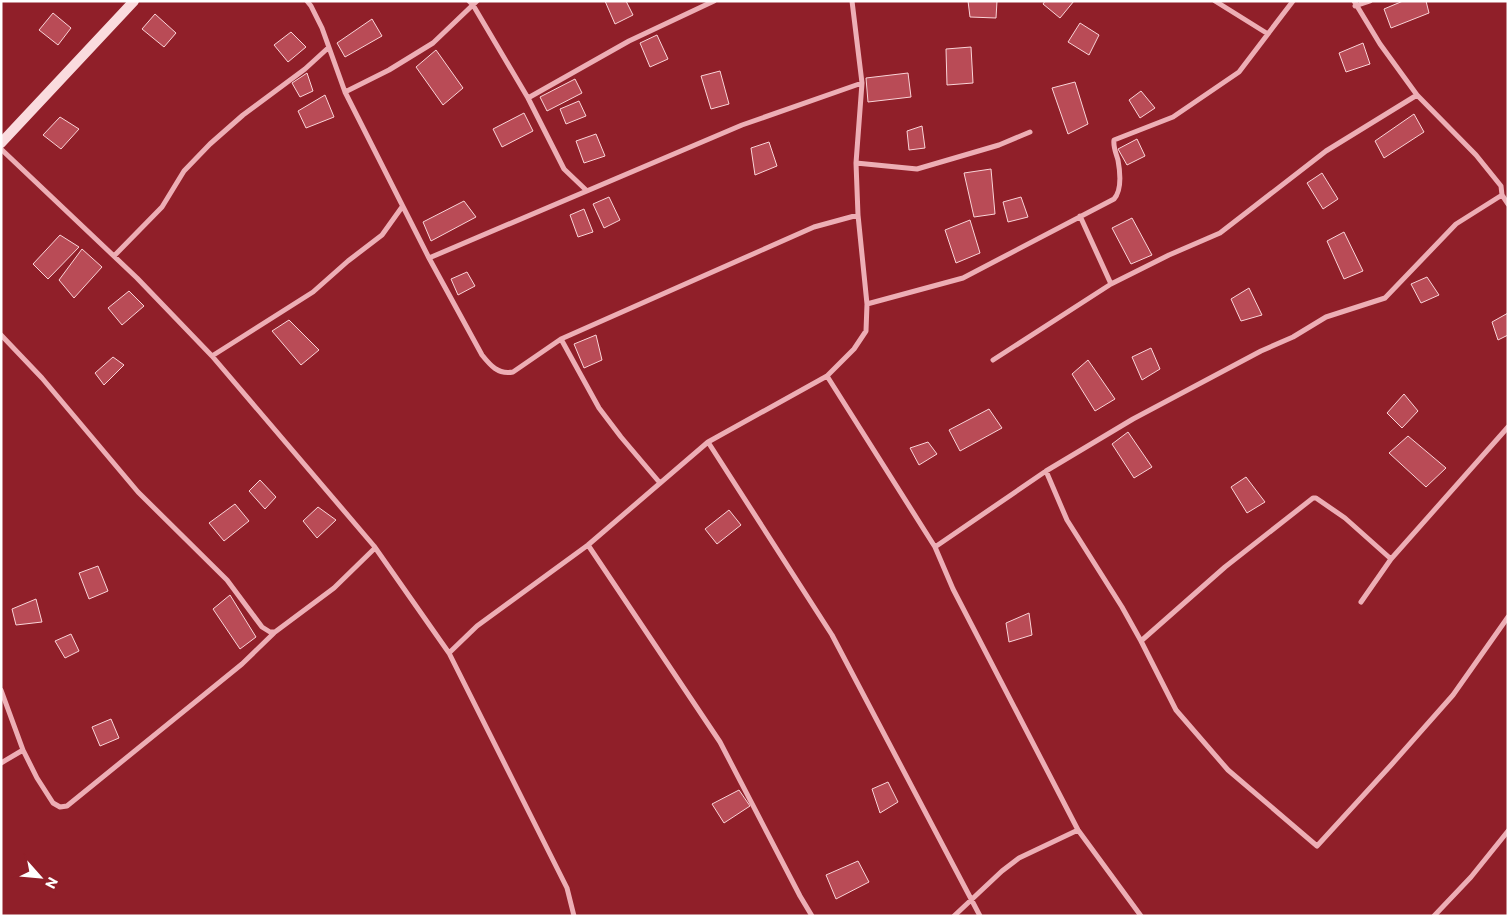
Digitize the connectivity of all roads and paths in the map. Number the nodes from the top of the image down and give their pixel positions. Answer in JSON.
{"nodes":[{"id":1,"x":134,"y":1,"type":"edge"},
{"id":2,"x":307,"y":1,"type":"edge"},
{"id":3,"x":714,"y":1,"type":"edge"},
{"id":4,"x":852,"y":1,"type":"edge"},
{"id":5,"x":1215,"y":1,"type":"edge"},
{"id":6,"x":1293,"y":1,"type":"edge"},
{"id":7,"x":1370,"y":1,"type":"edge"},
{"id":8,"x":473,"y":2,"type":"edge"},
{"id":9,"x":1354,"y":3,"type":"edge"},
{"id":10,"x":1268,"y":34,"type":"junction"},
{"id":11,"x":328,"y":48,"type":"junction"},
{"id":12,"x":862,"y":83,"type":"junction"},
{"id":13,"x":345,"y":92,"type":"junction"},
{"id":14,"x":1417,"y":95,"type":"junction"},
{"id":15,"x":528,"y":98,"type":"junction"},
{"id":16,"x":1030,"y":132,"type":"dead end"},
{"id":17,"x":1,"y":143,"type":"edge"},
{"id":18,"x":1,"y":150,"type":"edge"},
{"id":19,"x":856,"y":163,"type":"junction"},
{"id":20,"x":1508,"y":182,"type":"edge"},
{"id":21,"x":1501,"y":186,"type":"junction"},
{"id":22,"x":586,"y":190,"type":"junction"},
{"id":23,"x":1502,"y":195,"type":"junction"},
{"id":24,"x":1508,"y":204,"type":"edge"},
{"id":25,"x":402,"y":207,"type":"junction"},
{"id":26,"x":858,"y":215,"type":"junction"},
{"id":27,"x":1080,"y":216,"type":"junction"},
{"id":28,"x":114,"y":256,"type":"junction"},
{"id":29,"x":429,"y":258,"type":"junction"},
{"id":30,"x":1111,"y":284,"type":"junction"},
{"id":31,"x":868,"y":304,"type":"junction"},
{"id":32,"x":1,"y":335,"type":"edge"},
{"id":33,"x":561,"y":339,"type":"junction"},
{"id":34,"x":212,"y":356,"type":"junction"},
{"id":35,"x":993,"y":360,"type":"dead end"},
{"id":36,"x":827,"y":376,"type":"junction"},
{"id":37,"x":1508,"y":427,"type":"edge"},
{"id":38,"x":708,"y":442,"type":"junction"},
{"id":39,"x":1046,"y":472,"type":"junction"},
{"id":40,"x":660,"y":483,"type":"junction"},
{"id":41,"x":588,"y":545,"type":"junction"},
{"id":42,"x":935,"y":547,"type":"junction"},
{"id":43,"x":375,"y":548,"type":"junction"},
{"id":44,"x":1391,"y":559,"type":"junction"},
{"id":45,"x":1361,"y":602,"type":"dead end"},
{"id":46,"x":1508,"y":617,"type":"edge"},
{"id":47,"x":275,"y":632,"type":"junction"},
{"id":48,"x":1141,"y":641,"type":"junction"},
{"id":49,"x":449,"y":653,"type":"junction"},
{"id":50,"x":1,"y":690,"type":"edge"},
{"id":51,"x":24,"y":750,"type":"junction"},
{"id":52,"x":1,"y":763,"type":"edge"},
{"id":53,"x":1078,"y":830,"type":"junction"},
{"id":54,"x":1508,"y":831,"type":"edge"},
{"id":55,"x":972,"y":900,"type":"junction"},
{"id":56,"x":574,"y":916,"type":"edge"},
{"id":57,"x":812,"y":916,"type":"edge"},
{"id":58,"x":954,"y":916,"type":"edge"},
{"id":59,"x":980,"y":916,"type":"edge"},
{"id":60,"x":1142,"y":916,"type":"edge"},
{"id":61,"x":1434,"y":916,"type":"edge"}],
"edges":[{"from":1,"to":17,"type":"street"},
{"from":2,"to":11,"type":"street"},
{"from":3,"to":15,"type":"street"},
{"from":4,"to":12,"type":"street"},
{"from":5,"to":10,"type":"street"},
{"from":6,"to":10,"type":"street"},
{"from":7,"to":9,"type":"street"},
{"from":8,"to":13,"type":"street"},
{"from":8,"to":15,"type":"street"},
{"from":9,"to":14,"type":"street"},
{"from":10,"to":27,"type":"street"},
{"from":11,"to":13,"type":"street"},
{"from":11,"to":28,"type":"street"},
{"from":12,"to":19,"type":"street"},
{"from":12,"to":22,"type":"street"},
{"from":13,"to":25,"type":"street"},
{"from":14,"to":21,"type":"street"},
{"from":14,"to":30,"type":"street"},
{"from":15,"to":22,"type":"street"},
{"from":16,"to":19,"type":"street"},
{"from":18,"to":28,"type":"street"},
{"from":19,"to":26,"type":"street"},
{"from":20,"to":21,"type":"street"},
{"from":21,"to":23,"type":"street"},
{"from":22,"to":29,"type":"street"},
{"from":23,"to":24,"type":"street"},
{"from":23,"to":39,"type":"street"},
{"from":25,"to":29,"type":"street"},
{"from":25,"to":34,"type":"street"},
{"from":26,"to":31,"type":"street"},
{"from":26,"to":33,"type":"street"},
{"from":27,"to":30,"type":"street"},
{"from":27,"to":31,"type":"street"},
{"from":28,"to":34,"type":"street"},
{"from":29,"to":33,"type":"street"},
{"from":30,"to":35,"type":"street"},
{"from":31,"to":36,"type":"street"},
{"from":32,"to":47,"type":"street"},
{"from":33,"to":40,"type":"street"},
{"from":34,"to":43,"type":"street"},
{"from":36,"to":38,"type":"street"},
{"from":36,"to":42,"type":"street"},
{"from":37,"to":44,"type":"street"},
{"from":38,"to":40,"type":"street"},
{"from":38,"to":55,"type":"street"},
{"from":39,"to":42,"type":"street"},
{"from":39,"to":48,"type":"street"},
{"from":40,"to":41,"type":"street"},
{"from":41,"to":49,"type":"street"},
{"from":41,"to":57,"type":"street"},
{"from":42,"to":53,"type":"street"},
{"from":43,"to":47,"type":"street"},
{"from":43,"to":49,"type":"street"},
{"from":44,"to":45,"type":"street"},
{"from":44,"to":48,"type":"street"},
{"from":46,"to":48,"type":"street"},
{"from":47,"to":51,"type":"street"},
{"from":49,"to":56,"type":"street"},
{"from":50,"to":51,"type":"street"},
{"from":51,"to":52,"type":"street"},
{"from":53,"to":55,"type":"street"},
{"from":53,"to":60,"type":"street"},
{"from":54,"to":61,"type":"street"},
{"from":55,"to":58,"type":"street"},
{"from":55,"to":59,"type":"street"}]}
